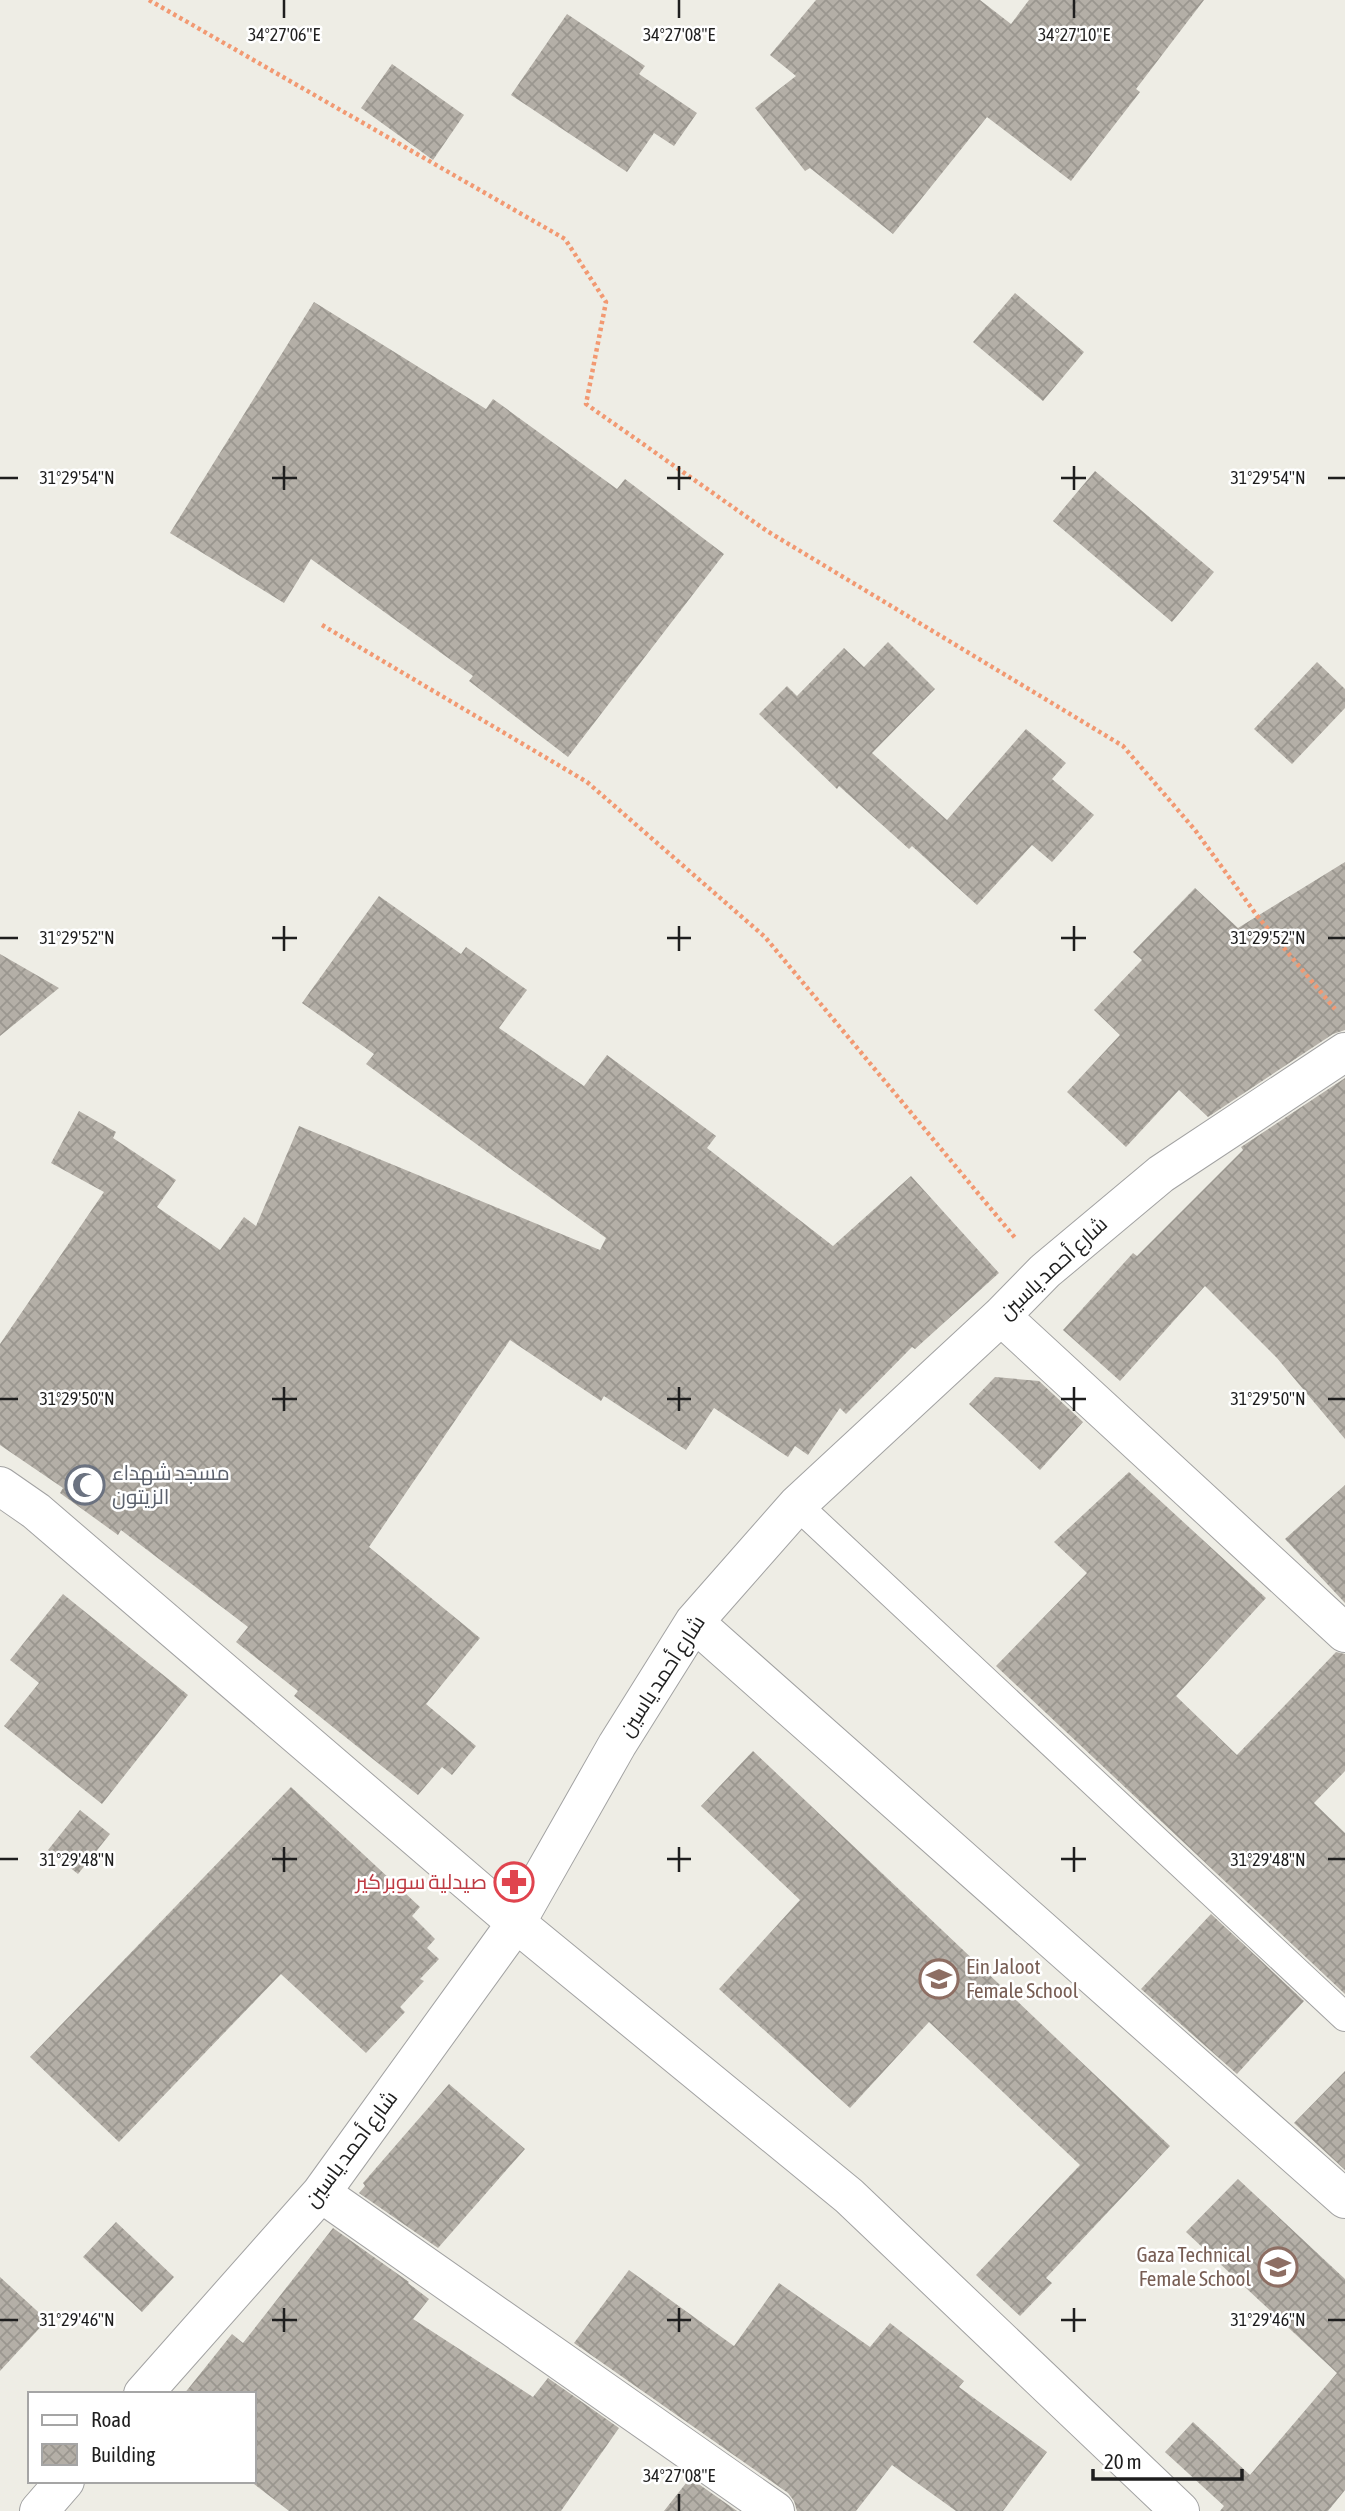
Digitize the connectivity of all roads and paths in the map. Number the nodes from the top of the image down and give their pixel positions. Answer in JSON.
{"nodes":[{"id":1,"x":149,"y":0,"type":"edge"},
{"id":2,"x":321,"y":625,"type":"dead end"},
{"id":3,"x":1336,"y":1010,"type":"dead end"},
{"id":4,"x":1345,"y":1052,"type":"edge"},
{"id":5,"x":1045,"y":1271,"type":"junction"},
{"id":6,"x":1001,"y":1316,"type":"junction"},
{"id":7,"x":0,"y":1486,"type":"edge"},
{"id":8,"x":797,"y":1505,"type":"junction"},
{"id":9,"x":694,"y":1622,"type":"junction"},
{"id":10,"x":1345,"y":1633,"type":"edge"},
{"id":11,"x":516,"y":1923,"type":"junction"},
{"id":12,"x":1345,"y":2017,"type":"edge"},
{"id":13,"x":321,"y":2193,"type":"junction"},
{"id":14,"x":1345,"y":2199,"type":"edge"},
{"id":15,"x":145,"y":2392,"type":"edge"},
{"id":16,"x":63,"y":2483,"type":"edge"},
{"id":17,"x":39,"y":2511,"type":"edge"},
{"id":18,"x":775,"y":2511,"type":"edge"},
{"id":19,"x":1180,"y":2511,"type":"edge"}],
"edges":[{"from":1,"to":3,"type":"path"},
{"from":2,"to":5,"type":"path"},
{"from":4,"to":5,"type":"street","name":"شارع أحمد ياسين"},
{"from":5,"to":6,"type":"street","name":"شارع أحمد ياسين"},
{"from":6,"to":8,"type":"street","name":"شارع أحمد ياسين"},
{"from":6,"to":10,"type":"street"},
{"from":7,"to":11,"type":"street"},
{"from":8,"to":9,"type":"street","name":"شارع أحمد ياسين"},
{"from":8,"to":12,"type":"lane"},
{"from":9,"to":11,"type":"street","name":"شارع أحمد ياسين"},
{"from":9,"to":14,"type":"street"},
{"from":11,"to":13,"type":"street","name":"شارع أحمد ياسين"},
{"from":11,"to":19,"type":"street"},
{"from":13,"to":15,"type":"street","name":"شارع أحمد ياسين"},
{"from":13,"to":18,"type":"street"},
{"from":16,"to":17,"type":"street"}]}
